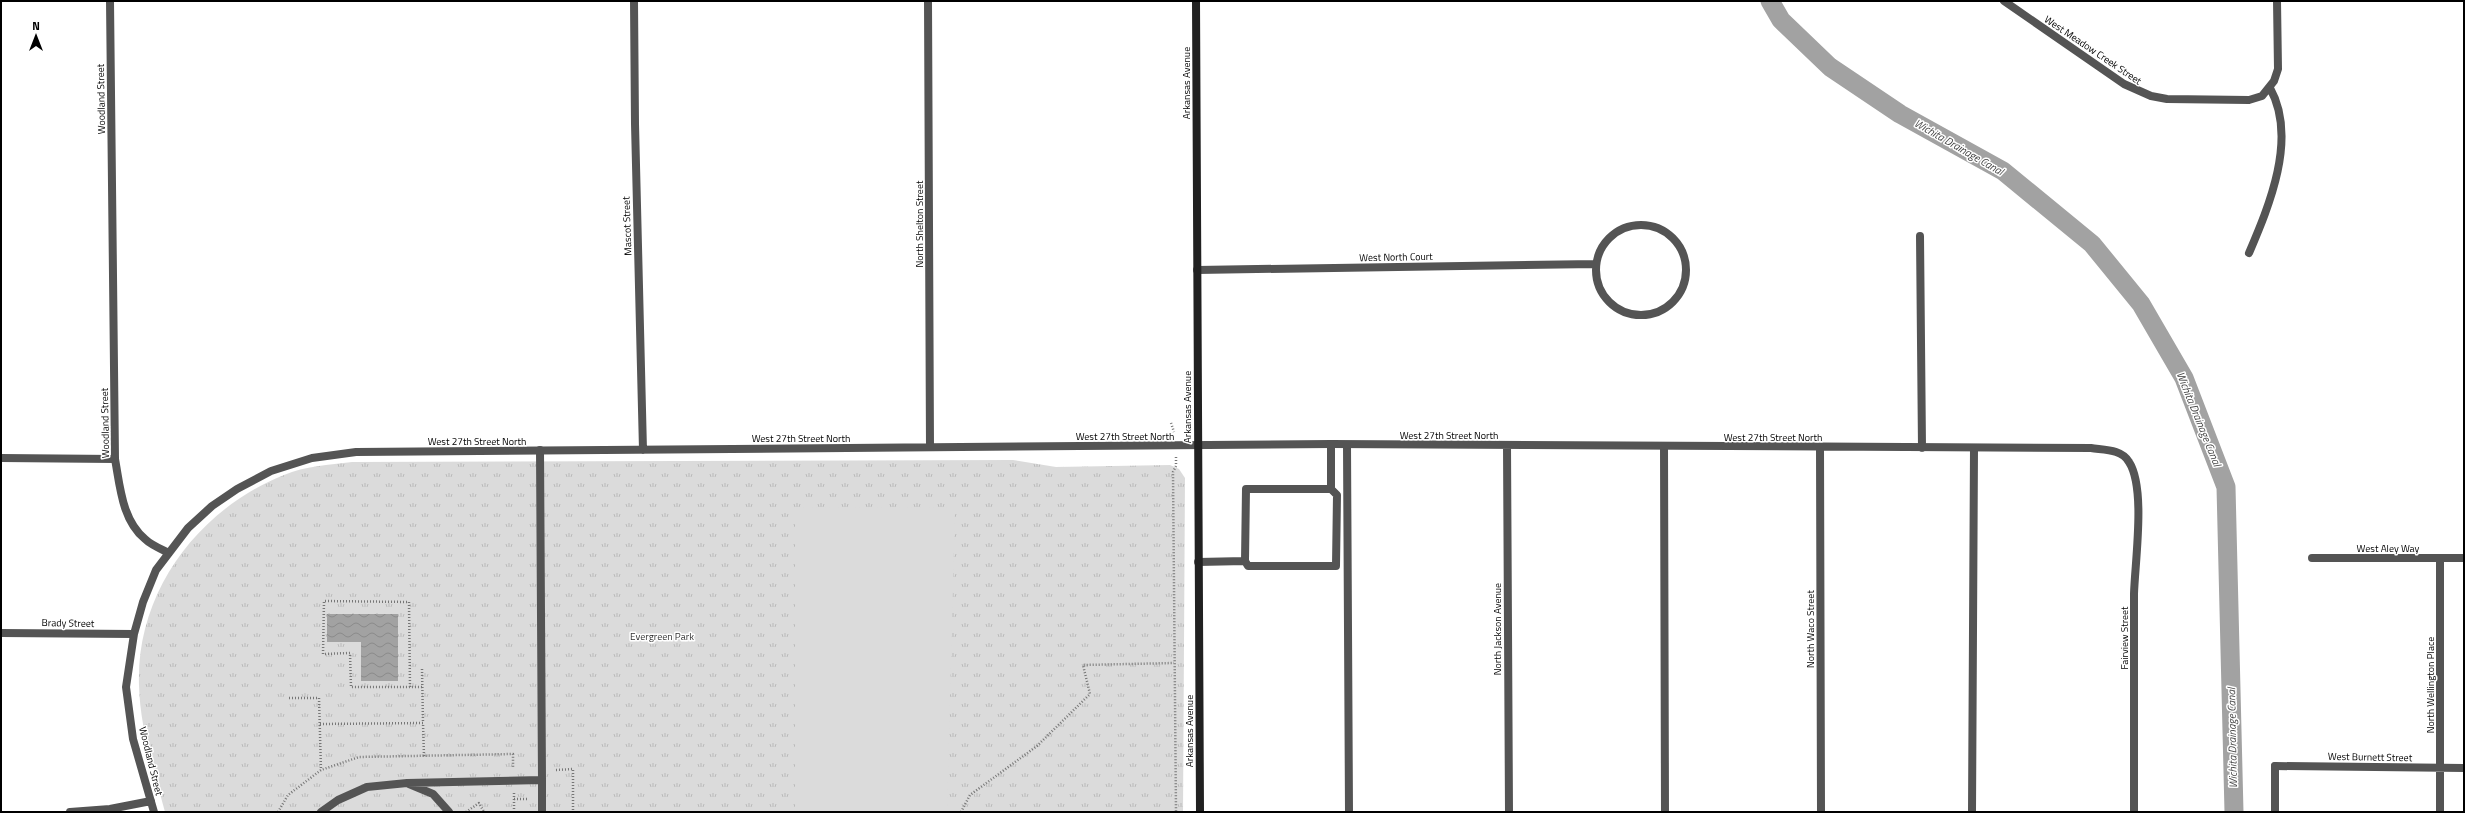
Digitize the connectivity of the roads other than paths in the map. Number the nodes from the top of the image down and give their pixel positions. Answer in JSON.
{"nodes":[{"id":1,"x":110,"y":1,"type":"edge"},
{"id":2,"x":634,"y":1,"type":"edge"},
{"id":3,"x":928,"y":1,"type":"edge"},
{"id":4,"x":1196,"y":1,"type":"edge"},
{"id":5,"x":2004,"y":1,"type":"edge"},
{"id":6,"x":2277,"y":1,"type":"edge"},
{"id":7,"x":2270,"y":88,"type":"junction"},
{"id":8,"x":1920,"y":236,"type":"dead end"},
{"id":9,"x":2249,"y":253,"type":"dead end"},
{"id":10,"x":1596,"y":264,"type":"junction"},
{"id":11,"x":1197,"y":270,"type":"junction"},
{"id":12,"x":1331,"y":444,"type":"junction"},
{"id":13,"x":1348,"y":444,"type":"junction"},
{"id":14,"x":1197,"y":445,"type":"junction"},
{"id":15,"x":1507,"y":445,"type":"junction"},
{"id":16,"x":1664,"y":446,"type":"junction"},
{"id":17,"x":1820,"y":447,"type":"junction"},
{"id":18,"x":930,"y":448,"type":"junction"},
{"id":19,"x":1922,"y":448,"type":"junction"},
{"id":20,"x":1974,"y":448,"type":"junction"},
{"id":21,"x":540,"y":450,"type":"junction"},
{"id":22,"x":643,"y":450,"type":"junction"},
{"id":23,"x":1,"y":458,"type":"edge"},
{"id":24,"x":115,"y":459,"type":"junction"},
{"id":25,"x":2131,"y":466,"type":"joint"},
{"id":26,"x":1331,"y":489,"type":"junction"},
{"id":27,"x":169,"y":553,"type":"junction"},
{"id":28,"x":2312,"y":558,"type":"dead end"},
{"id":29,"x":2440,"y":558,"type":"junction"},
{"id":30,"x":2464,"y":558,"type":"edge"},
{"id":31,"x":1245,"y":561,"type":"junction"},
{"id":32,"x":1198,"y":562,"type":"junction"},
{"id":33,"x":1,"y":633,"type":"edge"},
{"id":34,"x":134,"y":634,"type":"junction"},
{"id":35,"x":2440,"y":768,"type":"junction"},
{"id":36,"x":2464,"y":768,"type":"edge"},
{"id":37,"x":542,"y":780,"type":"junction"},
{"id":38,"x":407,"y":783,"type":"junction"},
{"id":39,"x":151,"y":801,"type":"junction"},
{"id":40,"x":70,"y":812,"type":"edge"},
{"id":41,"x":154,"y":812,"type":"edge"},
{"id":42,"x":321,"y":812,"type":"edge"},
{"id":43,"x":449,"y":812,"type":"edge"},
{"id":44,"x":542,"y":812,"type":"edge"},
{"id":45,"x":1200,"y":812,"type":"edge"},
{"id":46,"x":1349,"y":812,"type":"edge"},
{"id":47,"x":1509,"y":812,"type":"edge"},
{"id":48,"x":1665,"y":812,"type":"edge"},
{"id":49,"x":1821,"y":812,"type":"edge"},
{"id":50,"x":1972,"y":812,"type":"edge"},
{"id":51,"x":2134,"y":812,"type":"edge"},
{"id":52,"x":2275,"y":812,"type":"edge"},
{"id":53,"x":2440,"y":812,"type":"edge"}],
"edges":[{"from":1,"to":24,"type":"street","name":"Woodland Street"},
{"from":2,"to":22,"type":"street","name":"Mascot Street"},
{"from":3,"to":18,"type":"street","name":"North Shelton Street"},
{"from":4,"to":11,"type":"street","name":"Arkansas Avenue"},
{"from":5,"to":7,"type":"street","name":"West Meadow Creek Street"},
{"from":6,"to":7,"type":"street"},
{"from":7,"to":9,"type":"street"},
{"from":8,"to":19,"type":"street"},
{"from":10,"to":10,"type":"street"},
{"from":10,"to":11,"type":"street","name":"West North Court"},
{"from":11,"to":14,"type":"street","name":"Arkansas Avenue"},
{"from":12,"to":13,"type":"street","name":"West 27th Street North"},
{"from":12,"to":14,"type":"street","name":"West 27th Street North"},
{"from":12,"to":26,"type":"street"},
{"from":13,"to":15,"type":"street","name":"West 27th Street North"},
{"from":13,"to":46,"type":"street"},
{"from":14,"to":18,"type":"street","name":"West 27th Street North"},
{"from":14,"to":32,"type":"street","name":"Arkansas Avenue"},
{"from":15,"to":16,"type":"street","name":"West 27th Street North"},
{"from":15,"to":47,"type":"street","name":"North Jackson Avenue"},
{"from":16,"to":17,"type":"street","name":"West 27th Street North"},
{"from":16,"to":48,"type":"street"},
{"from":17,"to":19,"type":"street","name":"West 27th Street North"},
{"from":17,"to":49,"type":"street","name":"North Waco Street"},
{"from":18,"to":22,"type":"street","name":"West 27th Street North"},
{"from":19,"to":20,"type":"street","name":"West 27th Street North"},
{"from":20,"to":25,"type":"street","name":"West 27th Street North"},
{"from":20,"to":50,"type":"street"},
{"from":21,"to":22,"type":"street","name":"West 27th Street North"},
{"from":21,"to":27,"type":"street","name":"West 27th Street North"},
{"from":21,"to":37,"type":"street"},
{"from":23,"to":24,"type":"street"},
{"from":24,"to":27,"type":"street","name":"Woodland Street"},
{"from":25,"to":51,"type":"street","name":"Fairview Street"},
{"from":26,"to":31,"type":"street"},
{"from":26,"to":31,"type":"street"},
{"from":27,"to":34,"type":"street","name":"Woodland Street"},
{"from":28,"to":29,"type":"street","name":"West Aley Way"},
{"from":29,"to":30,"type":"street","name":"West Aley Way"},
{"from":29,"to":35,"type":"street","name":"North Wellington Place"},
{"from":31,"to":32,"type":"street"},
{"from":32,"to":45,"type":"street","name":"Arkansas Avenue"},
{"from":33,"to":34,"type":"street","name":"Brady Street"},
{"from":34,"to":39,"type":"street","name":"Woodland Street"},
{"from":35,"to":36,"type":"street","name":"West Burnett Street"},
{"from":35,"to":52,"type":"street","name":"West Burnett Street"},
{"from":35,"to":53,"type":"street","name":"North Wellington Place"},
{"from":37,"to":38,"type":"street"},
{"from":37,"to":44,"type":"street"},
{"from":38,"to":42,"type":"street"},
{"from":38,"to":43,"type":"street"},
{"from":39,"to":40,"type":"street"},
{"from":39,"to":41,"type":"street","name":"Woodland Street"}]}
